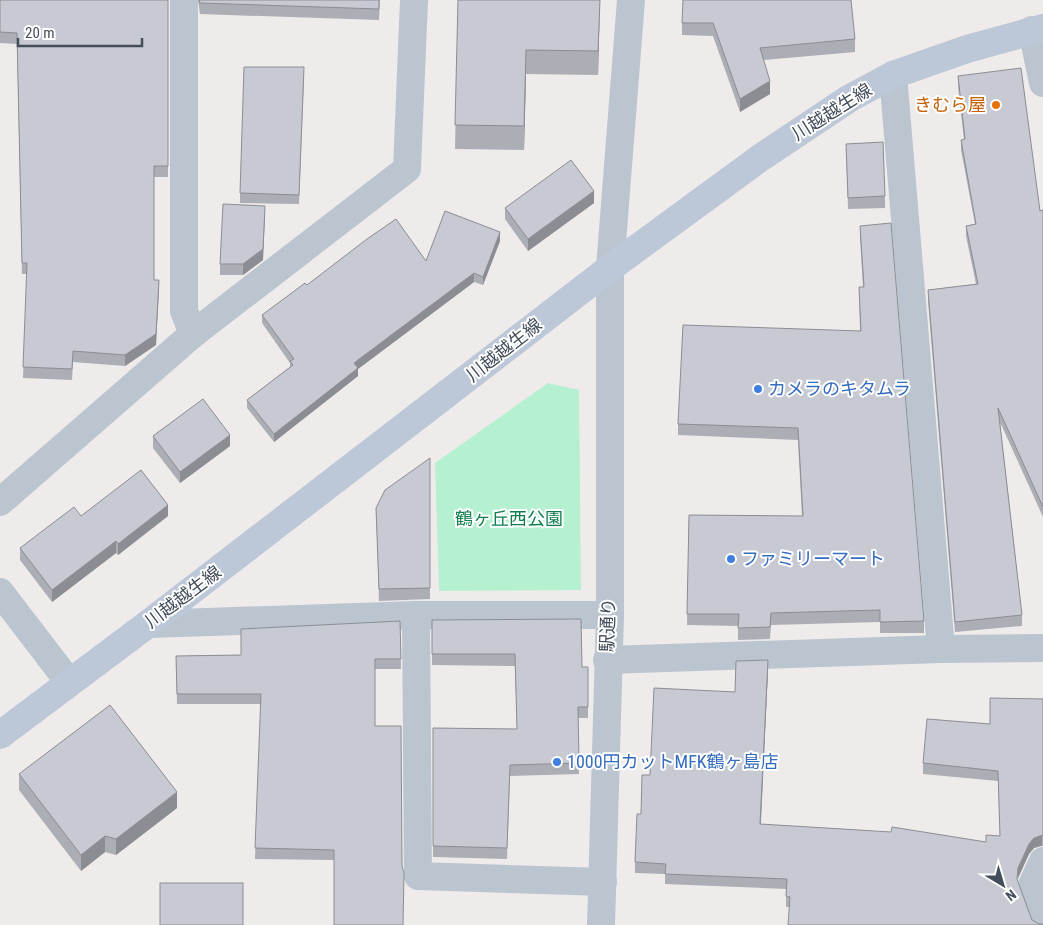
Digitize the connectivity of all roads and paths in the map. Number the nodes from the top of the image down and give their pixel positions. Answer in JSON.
{"nodes":[{"id":1,"x":184,"y":0,"type":"edge"},
{"id":2,"x":414,"y":0,"type":"edge"},
{"id":3,"x":631,"y":0,"type":"edge"},
{"id":4,"x":1038,"y":29,"type":"edge"},
{"id":5,"x":893,"y":75,"type":"junction"},
{"id":6,"x":1043,"y":83,"type":"edge"},
{"id":7,"x":610,"y":268,"type":"junction"},
{"id":8,"x":193,"y":334,"type":"junction"},
{"id":9,"x":0,"y":502,"type":"edge"},
{"id":10,"x":0,"y":592,"type":"edge"},
{"id":11,"x":416,"y":615,"type":"junction"},
{"id":12,"x":610,"y":615,"type":"junction"},
{"id":13,"x":148,"y":624,"type":"junction"},
{"id":14,"x":1043,"y":648,"type":"edge"},
{"id":15,"x":941,"y":649,"type":"junction"},
{"id":16,"x":607,"y":660,"type":"junction"},
{"id":17,"x":69,"y":682,"type":"junction"},
{"id":18,"x":0,"y":735,"type":"edge"},
{"id":19,"x":1043,"y":861,"type":"edge"},
{"id":20,"x":602,"y":882,"type":"junction"},
{"id":21,"x":1043,"y":920,"type":"edge"},
{"id":22,"x":601,"y":925,"type":"edge"}],
"edges":[{"from":1,"to":8,"type":"street"},
{"from":2,"to":8,"type":"street"},
{"from":3,"to":7,"type":"street","name":"駅通り"},
{"from":4,"to":5,"type":"main road","name":"川越越生線"},
{"from":4,"to":6,"type":"street"},
{"from":5,"to":7,"type":"main road","name":"川越越生線"},
{"from":5,"to":15,"type":"street"},
{"from":7,"to":12,"type":"street","name":"駅通り"},
{"from":7,"to":13,"type":"main road","name":"川越越生線"},
{"from":8,"to":9,"type":"street"},
{"from":10,"to":17,"type":"street"},
{"from":11,"to":12,"type":"street"},
{"from":11,"to":13,"type":"street"},
{"from":11,"to":20,"type":"street"},
{"from":12,"to":16,"type":"street","name":"駅通り"},
{"from":13,"to":17,"type":"main road","name":"川越越生線"},
{"from":14,"to":15,"type":"street"},
{"from":15,"to":16,"type":"street"},
{"from":16,"to":20,"type":"street","name":"駅通り"},
{"from":17,"to":18,"type":"main road","name":"川越越生線"},
{"from":19,"to":21,"type":"street"},
{"from":20,"to":22,"type":"street","name":"駅通り"}]}
